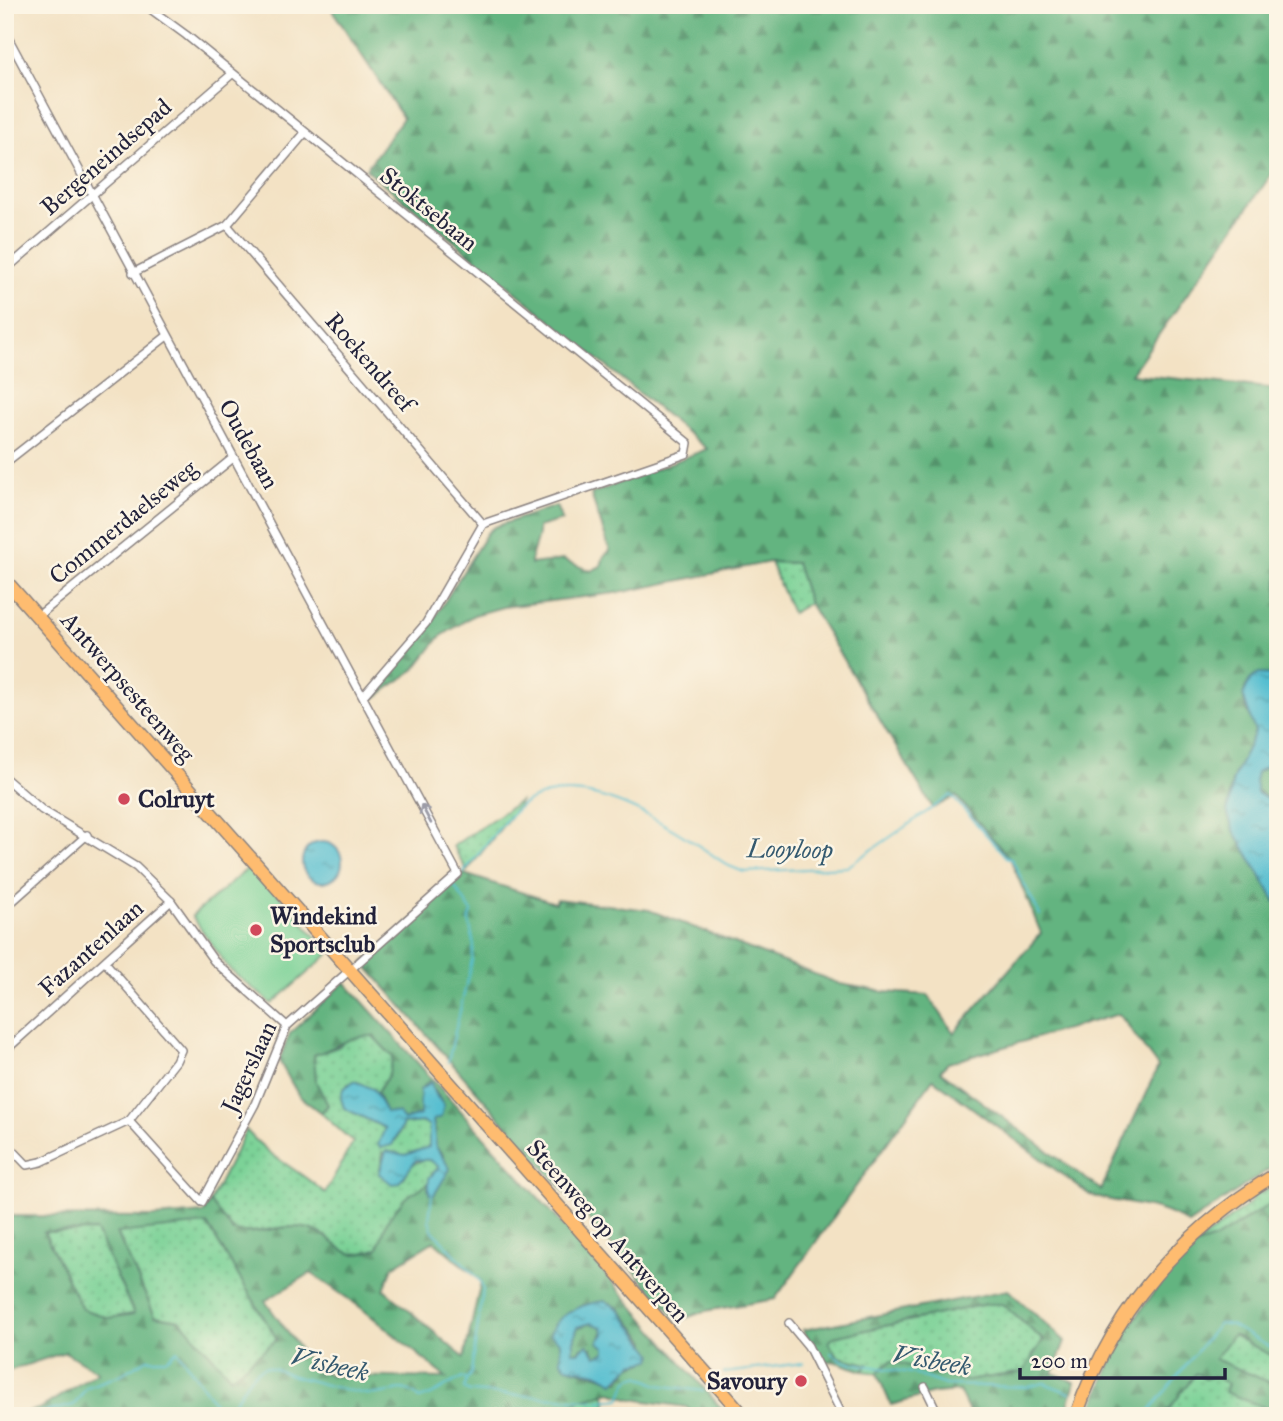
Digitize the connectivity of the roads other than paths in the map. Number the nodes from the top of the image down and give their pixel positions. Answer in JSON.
{"nodes":[{"id":1,"x":145,"y":5,"type":"edge"},
{"id":2,"x":5,"y":32,"type":"edge"},
{"id":3,"x":232,"y":74,"type":"junction"},
{"id":4,"x":304,"y":134,"type":"junction"},
{"id":5,"x":91,"y":195,"type":"junction"},
{"id":6,"x":227,"y":225,"type":"junction"},
{"id":7,"x":5,"y":270,"type":"edge"},
{"id":8,"x":133,"y":273,"type":"junction"},
{"id":9,"x":167,"y":336,"type":"junction"},
{"id":10,"x":233,"y":458,"type":"junction"},
{"id":11,"x":5,"y":463,"type":"edge"},
{"id":12,"x":483,"y":524,"type":"junction"},
{"id":13,"x":5,"y":580,"type":"edge"},
{"id":14,"x":38,"y":616,"type":"junction"},
{"id":15,"x":363,"y":696,"type":"junction"},
{"id":16,"x":5,"y":778,"type":"edge"},
{"id":17,"x":87,"y":835,"type":"junction"},
{"id":18,"x":458,"y":874,"type":"joint"},
{"id":19,"x":172,"y":901,"type":"junction"},
{"id":20,"x":5,"y":908,"type":"edge"},
{"id":21,"x":104,"y":962,"type":"junction"},
{"id":22,"x":351,"y":970,"type":"junction"},
{"id":23,"x":287,"y":1026,"type":"junction"},
{"id":24,"x":5,"y":1051,"type":"edge"},
{"id":25,"x":441,"y":1073,"type":"joint"},
{"id":26,"x":129,"y":1121,"type":"junction"},
{"id":27,"x":5,"y":1142,"type":"edge"},
{"id":28,"x":1278,"y":1172,"type":"edge"},
{"id":29,"x":1278,"y":1181,"type":"edge"},
{"id":30,"x":1227,"y":1208,"type":"junction"},
{"id":31,"x":789,"y":1324,"type":"dead end"},
{"id":32,"x":925,"y":1387,"type":"dead end"},
{"id":33,"x":744,"y":1416,"type":"edge"},
{"id":34,"x":843,"y":1416,"type":"edge"},
{"id":35,"x":939,"y":1416,"type":"edge"},
{"id":36,"x":1076,"y":1416,"type":"edge"}],
"edges":[{"from":1,"to":3,"type":"street","name":"Stoktsebaan"},
{"from":2,"to":5,"type":"street","name":"Oudebaan"},
{"from":3,"to":4,"type":"street","name":"Stoktsebaan"},
{"from":3,"to":5,"type":"street","name":"Bergeneindsepad"},
{"from":4,"to":6,"type":"street"},
{"from":4,"to":12,"type":"street","name":"Stoktsebaan"},
{"from":5,"to":7,"type":"street","name":"Bergeneindsepad"},
{"from":5,"to":8,"type":"street","name":"Oudebaan"},
{"from":6,"to":8,"type":"street"},
{"from":6,"to":12,"type":"street","name":"Roekendreef"},
{"from":8,"to":9,"type":"street","name":"Oudebaan"},
{"from":9,"to":10,"type":"street","name":"Oudebaan"},
{"from":9,"to":11,"type":"street"},
{"from":10,"to":14,"type":"street","name":"Commerdaelseweg"},
{"from":10,"to":15,"type":"street","name":"Oudebaan"},
{"from":12,"to":15,"type":"street"},
{"from":13,"to":14,"type":"main road","name":"Antwerpsesteenweg"},
{"from":14,"to":22,"type":"main road","name":"Antwerpsesteenweg"},
{"from":18,"to":15,"type":"street","name":"Oudebaan","one_way":true},
{"from":16,"to":17,"type":"street"},
{"from":17,"to":19,"type":"street"},
{"from":17,"to":20,"type":"street"},
{"from":18,"to":22,"type":"street","name":"Jagerslaan"},
{"from":19,"to":21,"type":"street","name":"Fazantenlaan"},
{"from":19,"to":23,"type":"street"},
{"from":21,"to":24,"type":"street","name":"Fazantenlaan"},
{"from":21,"to":26,"type":"street"},
{"from":22,"to":23,"type":"street","name":"Jagerslaan"},
{"from":22,"to":25,"type":"main road","name":"Antwerpsesteenweg"},
{"from":23,"to":26,"type":"street","name":"Jagerslaan"},
{"from":25,"to":33,"type":"main road","name":"Steenweg op Antwerpen"},
{"from":26,"to":27,"type":"street"},
{"from":28,"to":30,"type":"main road"},
{"from":29,"to":30,"type":"main road"},
{"from":30,"to":36,"type":"main road"},
{"from":31,"to":34,"type":"street"},
{"from":32,"to":35,"type":"street"}]}
